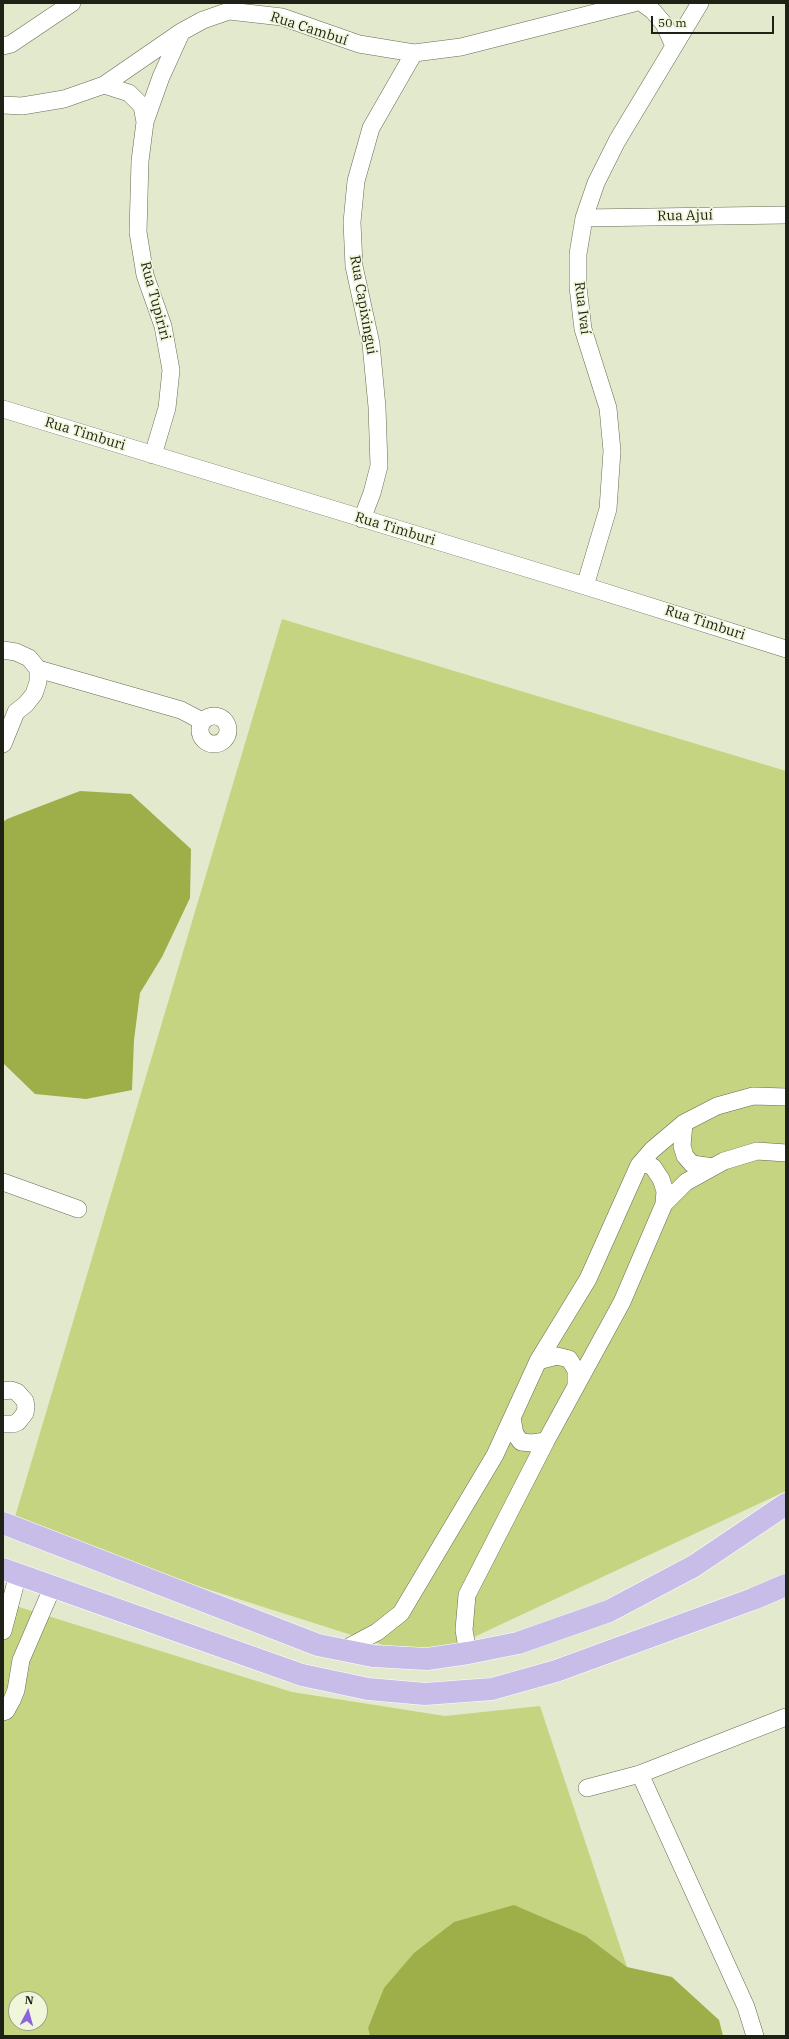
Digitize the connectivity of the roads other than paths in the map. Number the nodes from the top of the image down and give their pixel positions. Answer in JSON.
{"nodes":[{"id":1,"x":72,"y":3,"type":"edge"},
{"id":2,"x":634,"y":3,"type":"edge"},
{"id":3,"x":642,"y":3,"type":"edge"},
{"id":4,"x":700,"y":3,"type":"edge"},
{"id":5,"x":181,"y":32,"type":"junction"},
{"id":6,"x":3,"y":46,"type":"edge"},
{"id":7,"x":674,"y":46,"type":"junction"},
{"id":8,"x":414,"y":53,"type":"junction"},
{"id":9,"x":104,"y":85,"type":"junction"},
{"id":10,"x":3,"y":105,"type":"edge"},
{"id":11,"x":145,"y":122,"type":"junction"},
{"id":12,"x":786,"y":215,"type":"edge"},
{"id":13,"x":584,"y":218,"type":"junction"},
{"id":14,"x":3,"y":409,"type":"edge"},
{"id":15,"x":153,"y":455,"type":"junction"},
{"id":16,"x":362,"y":519,"type":"junction"},
{"id":17,"x":585,"y":586,"type":"junction"},
{"id":18,"x":786,"y":649,"type":"edge"},
{"id":19,"x":3,"y":650,"type":"edge"},
{"id":20,"x":38,"y":669,"type":"junction"},
{"id":21,"x":9,"y":712,"type":"edge"},
{"id":22,"x":202,"y":721,"type":"dead end"},
{"id":23,"x":3,"y":744,"type":"edge"},
{"id":24,"x":786,"y":1097,"type":"edge"},
{"id":25,"x":684,"y":1123,"type":"junction"},
{"id":26,"x":786,"y":1152,"type":"edge"},
{"id":27,"x":639,"y":1165,"type":"junction"},
{"id":28,"x":714,"y":1167,"type":"junction"},
{"id":29,"x":3,"y":1182,"type":"edge"},
{"id":30,"x":664,"y":1204,"type":"junction"},
{"id":31,"x":78,"y":1209,"type":"dead end"},
{"id":32,"x":538,"y":1361,"type":"junction"},
{"id":33,"x":576,"y":1386,"type":"junction"},
{"id":34,"x":3,"y":1391,"type":"edge"},
{"id":35,"x":512,"y":1418,"type":"junction"},
{"id":36,"x":3,"y":1424,"type":"edge"},
{"id":37,"x":546,"y":1441,"type":"junction"},
{"id":38,"x":786,"y":1504,"type":"edge"},
{"id":39,"x":3,"y":1524,"type":"edge"},
{"id":40,"x":10,"y":1571,"type":"edge"},
{"id":41,"x":786,"y":1585,"type":"edge"},
{"id":42,"x":52,"y":1586,"type":"junction"},
{"id":43,"x":3,"y":1631,"type":"edge"},
{"id":44,"x":343,"y":1650,"type":"junction"},
{"id":45,"x":468,"y":1654,"type":"junction"},
{"id":46,"x":3,"y":1712,"type":"edge"},
{"id":47,"x":786,"y":1717,"type":"edge"},
{"id":48,"x":640,"y":1774,"type":"junction"},
{"id":49,"x":587,"y":1788,"type":"dead end"},
{"id":50,"x":755,"y":2036,"type":"edge"}],
"edges":[{"from":1,"to":6,"type":"street"},
{"from":2,"to":8,"type":"street","name":"Rua Cambuí"},
{"from":3,"to":7,"type":"street"},
{"from":4,"to":7,"type":"street","name":"Rua Ivaí"},
{"from":5,"to":8,"type":"street","name":"Rua Cambuí"},
{"from":5,"to":9,"type":"street","name":"Rua Cambuí"},
{"from":5,"to":11,"type":"street","name":"Rua Tupiriri"},
{"from":7,"to":13,"type":"street","name":"Rua Ivaí"},
{"from":8,"to":16,"type":"street","name":"Rua Capixingui"},
{"from":9,"to":10,"type":"street","name":"Rua Cambuí"},
{"from":9,"to":11,"type":"street","name":"Rua Tupiriri"},
{"from":11,"to":15,"type":"street","name":"Rua Tupiriri"},
{"from":12,"to":13,"type":"street","name":"Rua Ajuí"},
{"from":13,"to":17,"type":"street","name":"Rua Ivaí"},
{"from":14,"to":15,"type":"street","name":"Rua Timburi"},
{"from":15,"to":16,"type":"street","name":"Rua Timburi"},
{"from":16,"to":17,"type":"street","name":"Rua Timburi"},
{"from":17,"to":18,"type":"street","name":"Rua Timburi"},
{"from":19,"to":20,"type":"street"},
{"from":20,"to":21,"type":"street"},
{"from":20,"to":22,"type":"street"},
{"from":21,"to":23,"type":"street"},
{"from":24,"to":25,"type":"street"},
{"from":25,"to":27,"type":"street"},
{"from":25,"to":28,"type":"street"},
{"from":26,"to":28,"type":"street"},
{"from":27,"to":30,"type":"street"},
{"from":27,"to":32,"type":"street"},
{"from":28,"to":30,"type":"street"},
{"from":29,"to":31,"type":"street"},
{"from":30,"to":33,"type":"street"},
{"from":32,"to":33,"type":"street"},
{"from":32,"to":35,"type":"street"},
{"from":33,"to":37,"type":"street"},
{"from":34,"to":36,"type":"street"},
{"from":35,"to":37,"type":"street"},
{"from":35,"to":44,"type":"street"},
{"from":37,"to":45,"type":"street"},
{"from":38,"to":45,"type":"main road"},
{"from":39,"to":44,"type":"main road"},
{"from":40,"to":42,"type":"main road"},
{"from":40,"to":43,"type":"street"},
{"from":41,"to":42,"type":"main road"},
{"from":42,"to":46,"type":"street"},
{"from":44,"to":45,"type":"main road"},
{"from":47,"to":48,"type":"street"},
{"from":48,"to":49,"type":"street"},
{"from":48,"to":50,"type":"street"}]}
